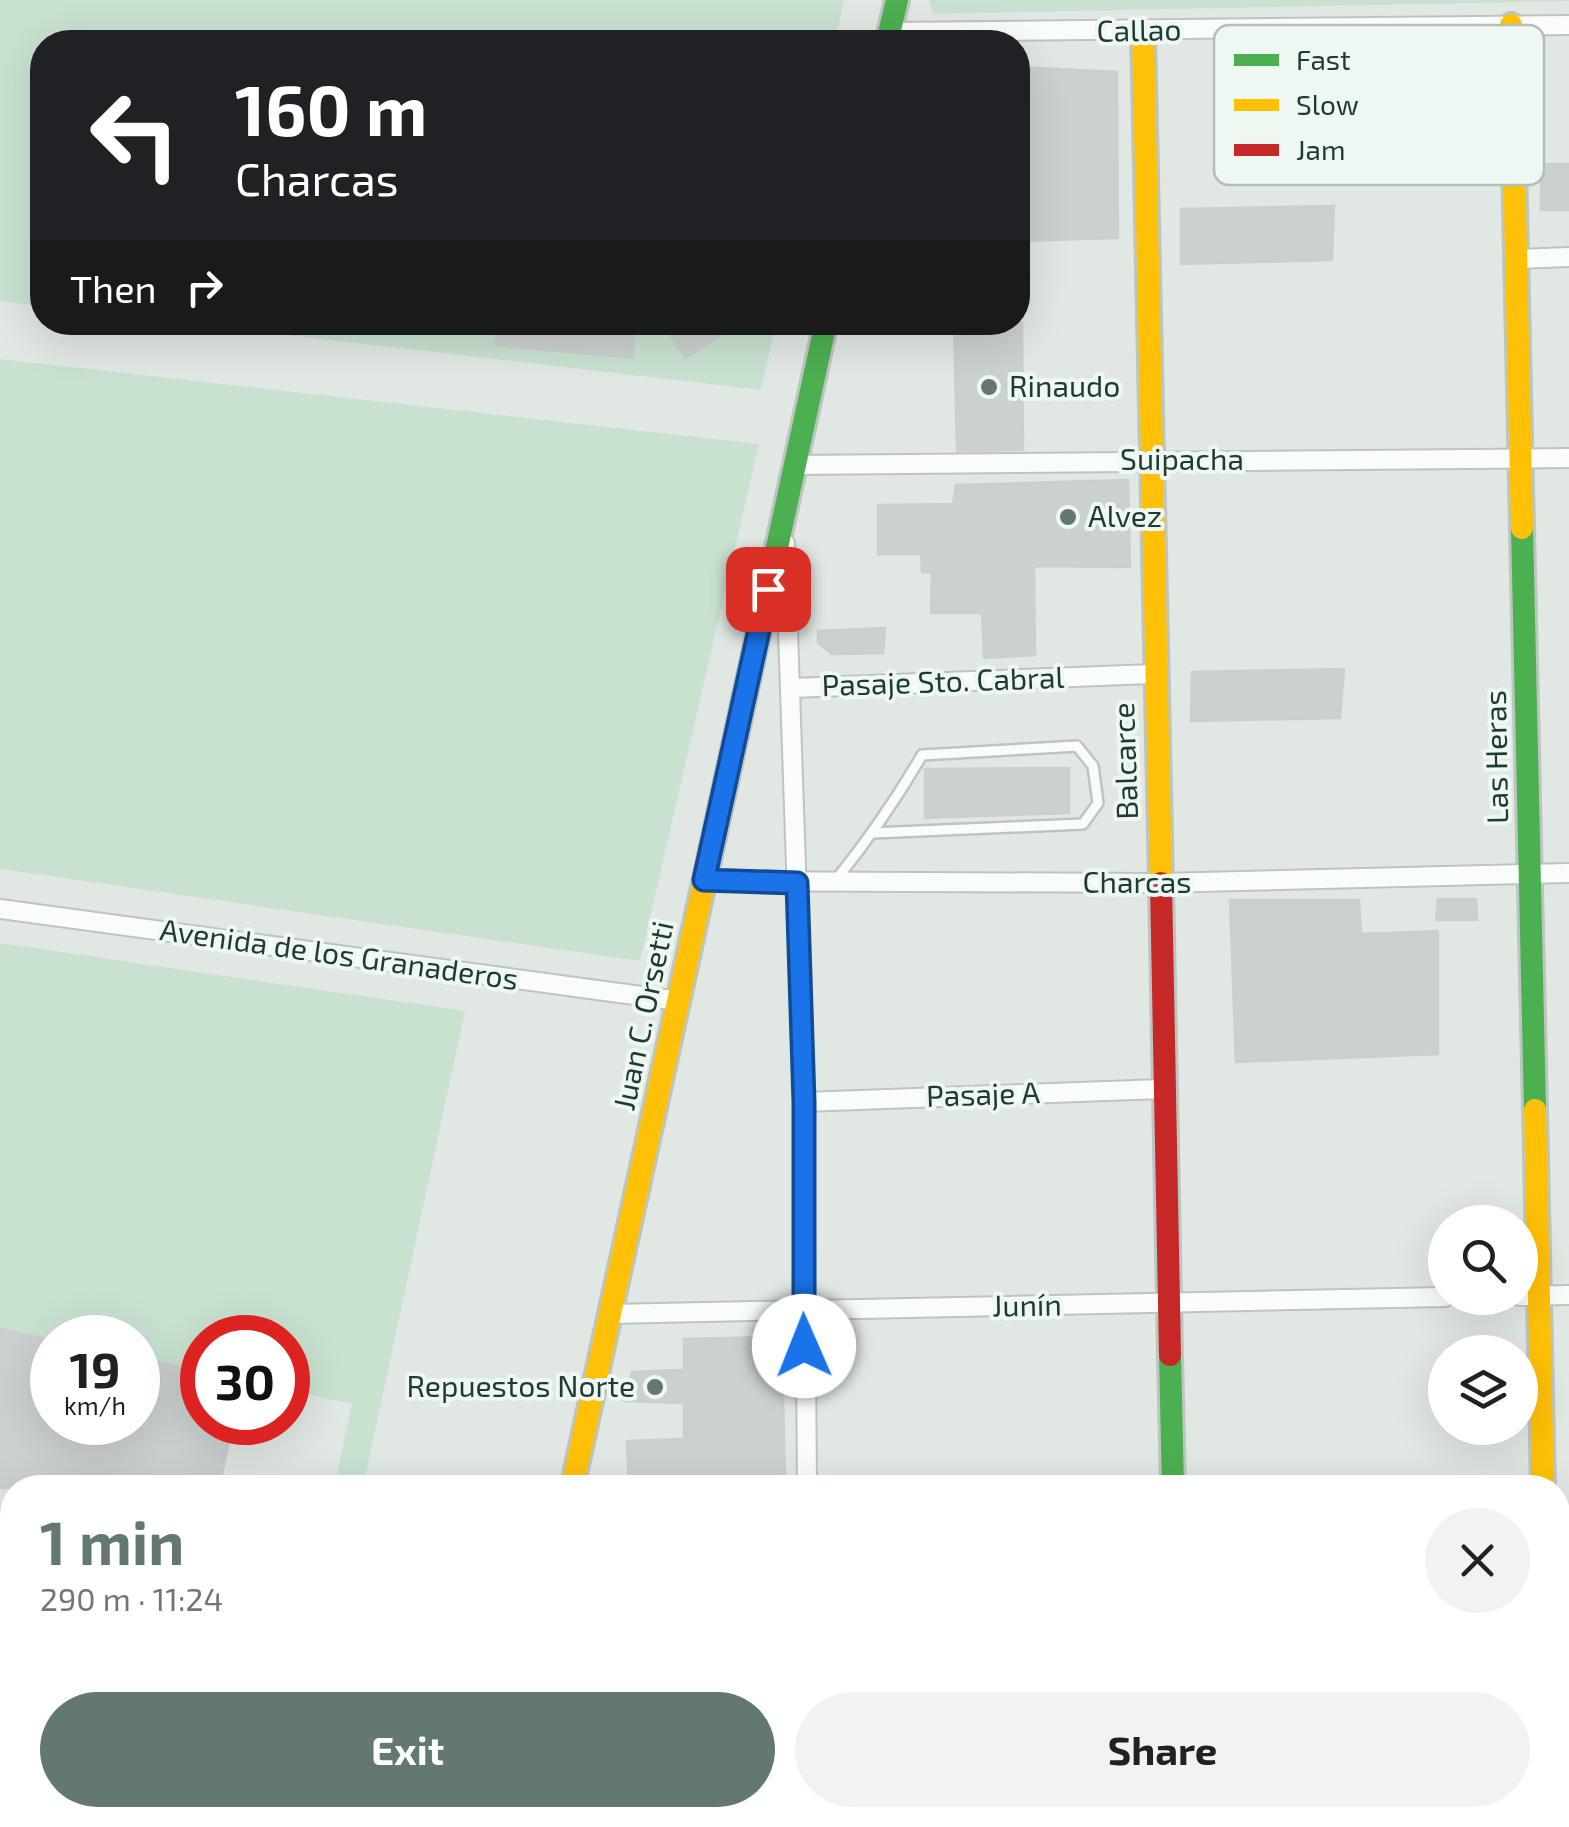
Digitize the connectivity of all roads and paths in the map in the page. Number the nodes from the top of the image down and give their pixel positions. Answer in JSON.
{"nodes":[{"id":1,"x":897,"y":0,"type":"edge"},
{"id":2,"x":1511,"y":25,"type":"edge"},
{"id":3,"x":1569,"y":25,"type":"edge"},
{"id":4,"x":890,"y":30,"type":"edge"},
{"id":5,"x":1214,"y":31,"type":"edge"},
{"id":6,"x":1143,"y":32,"type":"junction"},
{"id":7,"x":1030,"y":34,"type":"edge"},
{"id":8,"x":1514,"y":185,"type":"edge"},
{"id":9,"x":1569,"y":257,"type":"edge"},
{"id":10,"x":1516,"y":259,"type":"junction"},
{"id":11,"x":823,"y":335,"type":"edge"},
{"id":12,"x":1569,"y":458,"type":"edge"},
{"id":13,"x":1520,"y":459,"type":"junction"},
{"id":14,"x":1153,"y":460,"type":"junction"},
{"id":15,"x":795,"y":464,"type":"junction"},
{"id":16,"x":784,"y":516,"type":"junction"},
{"id":17,"x":1153,"y":674,"type":"junction"},
{"id":18,"x":792,"y":688,"type":"junction"},
{"id":19,"x":873,"y":833,"type":"junction"},
{"id":20,"x":1569,"y":873,"type":"edge"},
{"id":21,"x":1530,"y":874,"type":"junction"},
{"id":22,"x":704,"y":880,"type":"junction"},
{"id":23,"x":797,"y":883,"type":"junction"},
{"id":24,"x":834,"y":883,"type":"junction"},
{"id":25,"x":1160,"y":883,"type":"junction"},
{"id":26,"x":0,"y":909,"type":"edge"},
{"id":27,"x":678,"y":1001,"type":"junction"},
{"id":28,"x":1162,"y":1090,"type":"junction"},
{"id":29,"x":804,"y":1102,"type":"junction"},
{"id":30,"x":1530,"y":1205,"type":"edge"},
{"id":31,"x":1569,"y":1295,"type":"edge"},
{"id":32,"x":1538,"y":1296,"type":"edge"},
{"id":33,"x":1428,"y":1298,"type":"edge"},
{"id":34,"x":1170,"y":1302,"type":"junction"},
{"id":35,"x":803,"y":1311,"type":"junction"},
{"id":36,"x":610,"y":1314,"type":"junction"},
{"id":37,"x":1531,"y":1315,"type":"edge"},
{"id":38,"x":575,"y":1475,"type":"edge"},
{"id":39,"x":807,"y":1475,"type":"edge"},
{"id":40,"x":1173,"y":1475,"type":"edge"},
{"id":41,"x":1543,"y":1475,"type":"edge"}],
"edges":[{"from":1,"to":4,"type":"street"},
{"from":2,"to":3,"type":"street","name":"Callao"},
{"from":5,"to":6,"type":"street","name":"Callao"},
{"from":6,"to":7,"type":"street","name":"Callao"},
{"from":6,"to":14,"type":"street","name":"Balcarce"},
{"from":8,"to":10,"type":"street","name":"Las Heras"},
{"from":9,"to":10,"type":"street"},
{"from":10,"to":13,"type":"street","name":"Las Heras"},
{"from":11,"to":15,"type":"street","name":"Juan C. Orsetti"},
{"from":12,"to":13,"type":"street","name":"Suipacha"},
{"from":13,"to":14,"type":"street","name":"Suipacha"},
{"from":13,"to":21,"type":"street","name":"Las Heras"},
{"from":14,"to":15,"type":"street","name":"Suipacha"},
{"from":14,"to":17,"type":"street","name":"Balcarce"},
{"from":15,"to":16,"type":"street","name":"Juan C. Orsetti"},
{"from":16,"to":18,"type":"street"},
{"from":16,"to":22,"type":"street","name":"Juan C. Orsetti"},
{"from":17,"to":18,"type":"street","name":"Pasaje Sto. Cabral"},
{"from":17,"to":25,"type":"street","name":"Balcarce"},
{"from":18,"to":23,"type":"street"},
{"from":19,"to":19,"type":"lane"},
{"from":19,"to":24,"type":"lane"},
{"from":20,"to":21,"type":"street","name":"Charcas"},
{"from":21,"to":25,"type":"street","name":"Charcas"},
{"from":21,"to":30,"type":"street","name":"Las Heras"},
{"from":22,"to":23,"type":"street","name":"Charcas"},
{"from":22,"to":27,"type":"street","name":"Juan C. Orsetti"},
{"from":23,"to":24,"type":"street","name":"Charcas"},
{"from":23,"to":29,"type":"street"},
{"from":24,"to":25,"type":"street","name":"Charcas"},
{"from":25,"to":28,"type":"street","name":"Balcarce"},
{"from":26,"to":27,"type":"street","name":"Avenida de los Granaderos"},
{"from":27,"to":36,"type":"street","name":"Juan C. Orsetti"},
{"from":28,"to":29,"type":"street","name":"Pasaje A"},
{"from":28,"to":34,"type":"street","name":"Balcarce"},
{"from":29,"to":35,"type":"street"},
{"from":31,"to":32,"type":"street"},
{"from":33,"to":34,"type":"street","name":"Junín"},
{"from":34,"to":35,"type":"street","name":"Junín"},
{"from":34,"to":40,"type":"street","name":"Balcarce"},
{"from":35,"to":36,"type":"street","name":"Junín"},
{"from":35,"to":39,"type":"street"},
{"from":36,"to":38,"type":"street","name":"Juan C. Orsetti"},
{"from":37,"to":41,"type":"street","name":"Las Heras"}]}
